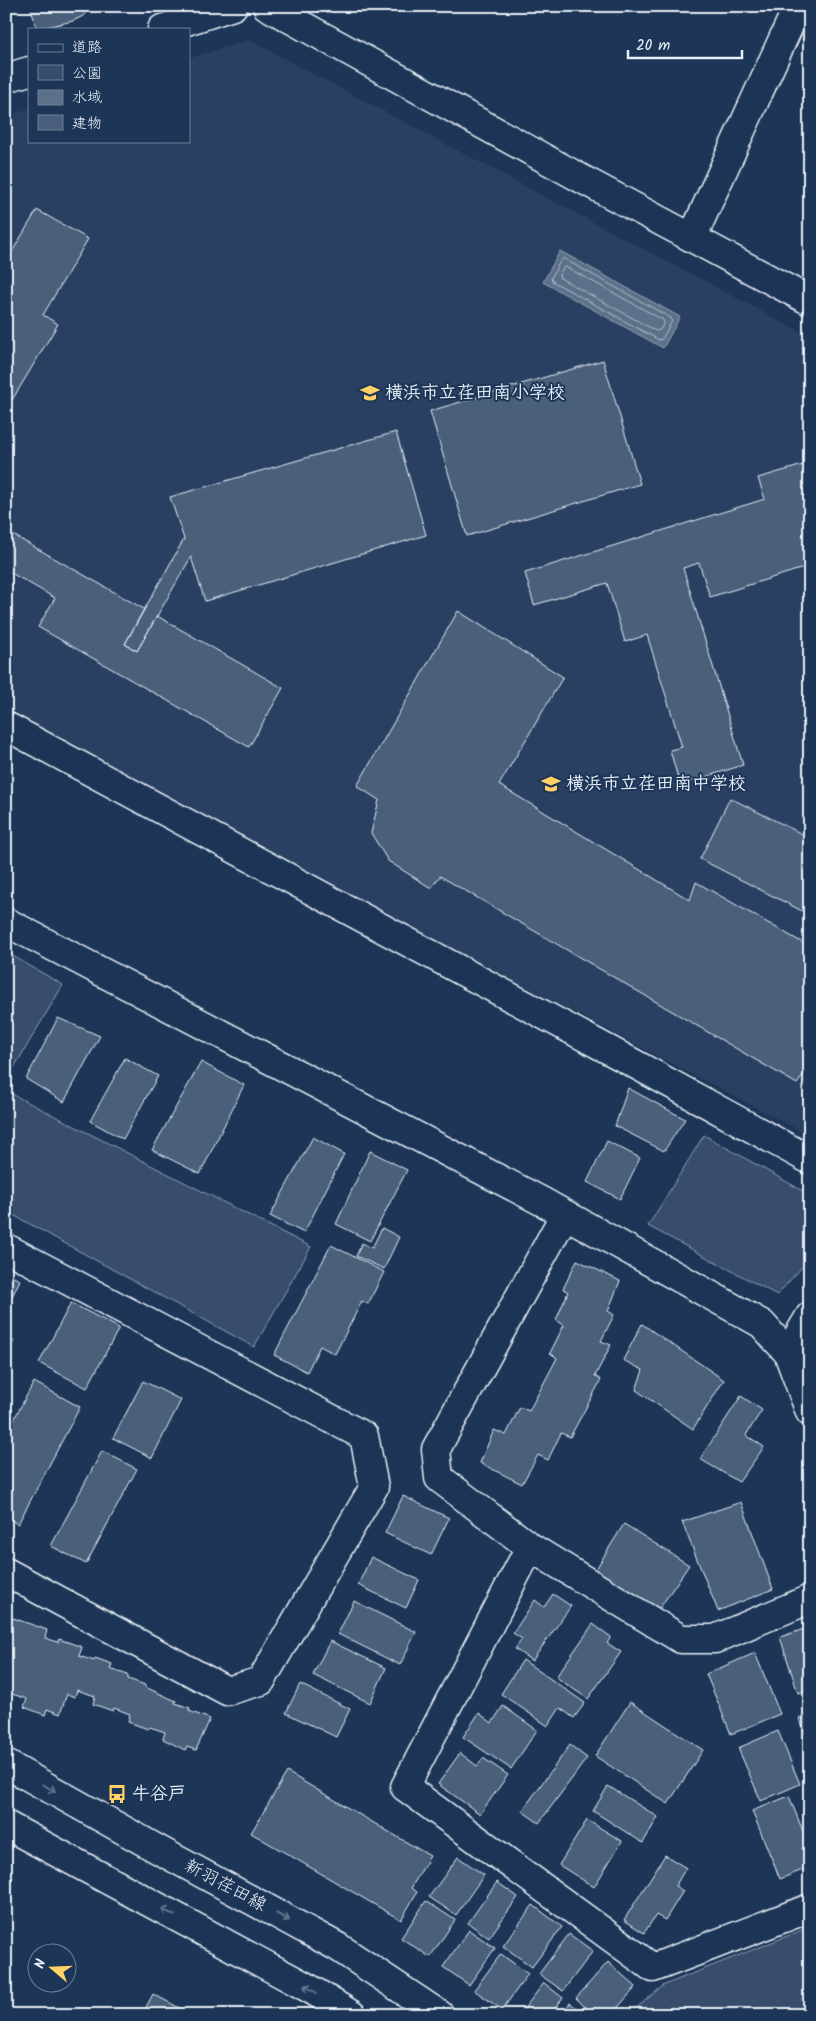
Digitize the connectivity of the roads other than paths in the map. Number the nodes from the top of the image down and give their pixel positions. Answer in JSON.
{"nodes":[{"id":1,"x":233,"y":6,"type":"edge"},
{"id":2,"x":267,"y":6,"type":"edge"},
{"id":3,"x":798,"y":6,"type":"edge"},
{"id":4,"x":165,"y":28,"type":"edge"},
{"id":5,"x":28,"y":71,"type":"edge"},
{"id":6,"x":6,"y":78,"type":"edge"},
{"id":7,"x":692,"y":238,"type":"junction"},
{"id":8,"x":810,"y":301,"type":"edge"},
{"id":9,"x":6,"y":726,"type":"edge"},
{"id":10,"x":6,"y":922,"type":"edge"},
{"id":11,"x":810,"y":1160,"type":"edge"},
{"id":12,"x":565,"y":1214,"type":"junction"},
{"id":13,"x":6,"y":1248,"type":"edge"},
{"id":14,"x":810,"y":1316,"type":"edge"},
{"id":15,"x":788,"y":1353,"type":"junction"},
{"id":16,"x":810,"y":1412,"type":"edge"},
{"id":17,"x":530,"y":1548,"type":"junction"},
{"id":18,"x":6,"y":1572,"type":"edge"},
{"id":19,"x":810,"y":1599,"type":"edge"},
{"id":20,"x":6,"y":1764,"type":"edge"},
{"id":21,"x":6,"y":1825,"type":"edge"},
{"id":22,"x":810,"y":1908,"type":"edge"},
{"id":23,"x":352,"y":2015,"type":"edge"},
{"id":24,"x":440,"y":2015,"type":"edge"}],
"edges":[{"from":1,"to":4,"type":"street"},
{"from":2,"to":7,"type":"street"},
{"from":3,"to":7,"type":"street"},
{"from":5,"to":6,"type":"street"},
{"from":7,"to":8,"type":"street"},
{"from":9,"to":11,"type":"street"},
{"from":10,"to":12,"type":"street"},
{"from":12,"to":15,"type":"street"},
{"from":12,"to":17,"type":"street"},
{"from":13,"to":18,"type":"street"},
{"from":14,"to":15,"type":"street"},
{"from":15,"to":16,"type":"street"},
{"from":17,"to":19,"type":"street"},
{"from":17,"to":22,"type":"street"},
{"from":20,"to":24,"type":"street","name":"新羽荏田線","one_way":true},
{"from":23,"to":21,"type":"street","one_way":true}]}
